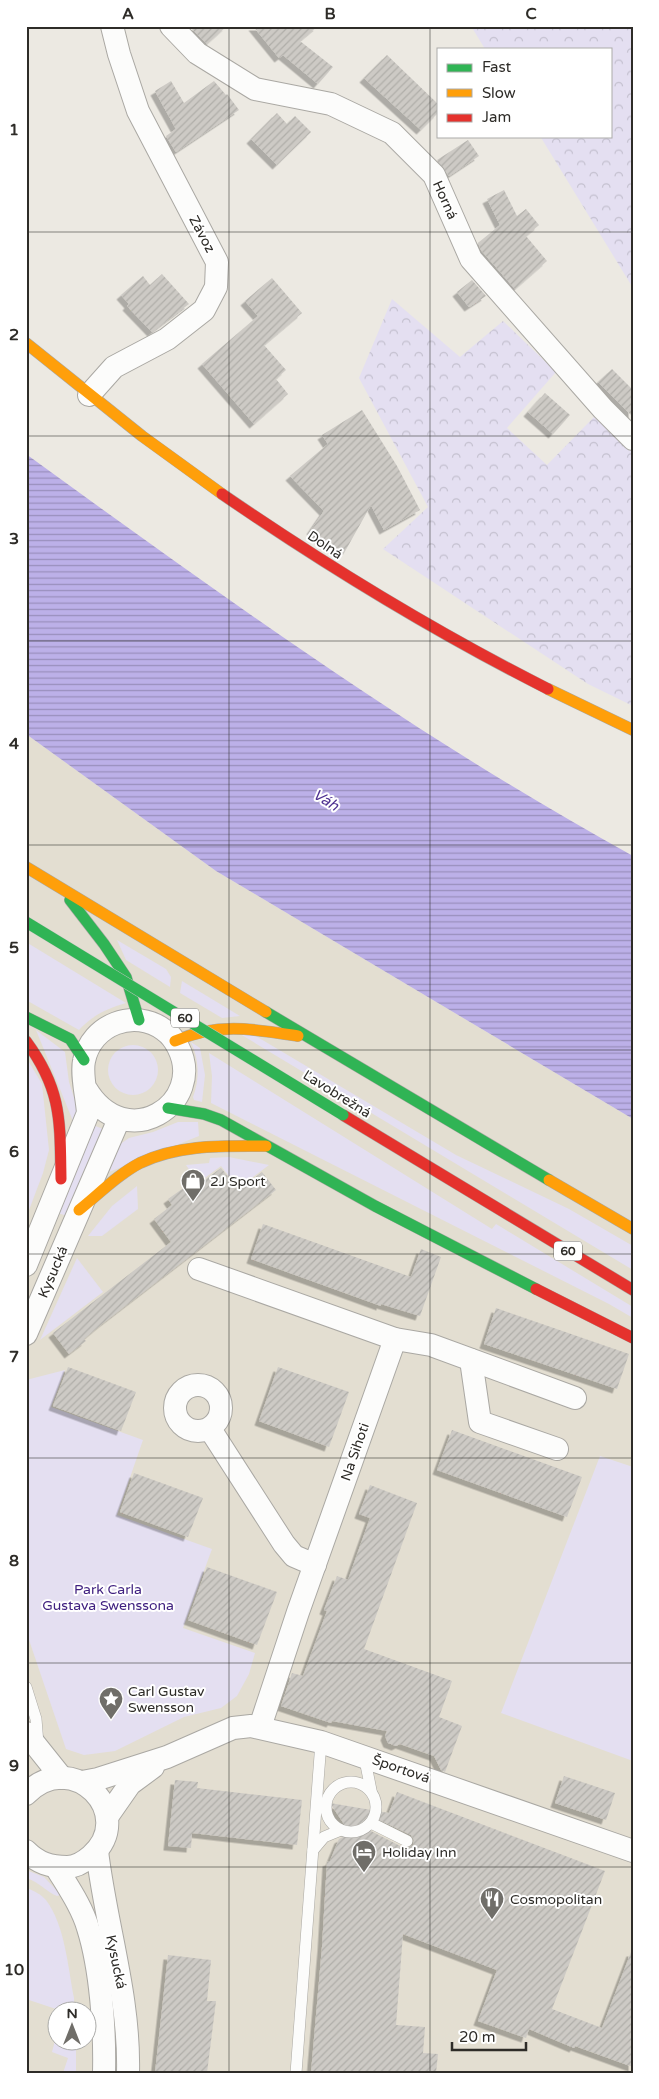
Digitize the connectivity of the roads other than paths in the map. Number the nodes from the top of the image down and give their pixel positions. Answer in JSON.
{"nodes":[{"id":1,"x":112,"y":26,"type":"edge"},
{"id":2,"x":171,"y":26,"type":"edge"},
{"id":3,"x":26,"y":343,"type":"edge"},
{"id":4,"x":89,"y":395,"type":"junction"},
{"id":5,"x":633,"y":439,"type":"edge"},
{"id":6,"x":633,"y":730,"type":"edge"},
{"id":7,"x":26,"y":867,"type":"edge"},
{"id":8,"x":60,"y":887,"type":"junction"},
{"id":9,"x":26,"y":922,"type":"edge"},
{"id":10,"x":26,"y":1016,"type":"edge"},
{"id":11,"x":139,"y":1020,"type":"junction"},
{"id":12,"x":309,"y":1038,"type":"junction"},
{"id":13,"x":26,"y":1041,"type":"edge"},
{"id":14,"x":175,"y":1041,"type":"junction"},
{"id":15,"x":84,"y":1060,"type":"junction"},
{"id":16,"x":86,"y":1089,"type":"junction"},
{"id":17,"x":168,"y":1108,"type":"junction"},
{"id":18,"x":119,"y":1119,"type":"junction"},
{"id":19,"x":267,"y":1146,"type":"junction"},
{"id":20,"x":61,"y":1179,"type":"junction"},
{"id":21,"x":79,"y":1210,"type":"junction"},
{"id":22,"x":633,"y":1229,"type":"edge"},
{"id":23,"x":26,"y":1265,"type":"edge"},
{"id":24,"x":199,"y":1269,"type":"dead end"},
{"id":25,"x":633,"y":1290,"type":"edge"},
{"id":26,"x":29,"y":1319,"type":"edge"},
{"id":27,"x":633,"y":1338,"type":"edge"},
{"id":28,"x":395,"y":1339,"type":"junction"},
{"id":29,"x":470,"y":1360,"type":"junction"},
{"id":30,"x":575,"y":1398,"type":"dead end"},
{"id":31,"x":210,"y":1428,"type":"dead end"},
{"id":32,"x":558,"y":1449,"type":"dead end"},
{"id":33,"x":316,"y":1565,"type":"junction"},
{"id":34,"x":26,"y":1687,"type":"edge"},
{"id":35,"x":260,"y":1727,"type":"junction"},
{"id":36,"x":32,"y":1740,"type":"edge"},
{"id":37,"x":321,"y":1742,"type":"junction"},
{"id":38,"x":358,"y":1754,"type":"junction"},
{"id":39,"x":167,"y":1757,"type":"junction"},
{"id":40,"x":320,"y":1766,"type":"junction"},
{"id":41,"x":72,"y":1780,"type":"junction"},
{"id":42,"x":333,"y":1789,"type":"junction"},
{"id":43,"x":371,"y":1790,"type":"junction"},
{"id":44,"x":26,"y":1794,"type":"edge"},
{"id":45,"x":107,"y":1817,"type":"junction"},
{"id":46,"x":371,"y":1823,"type":"junction"},
{"id":47,"x":341,"y":1830,"type":"junction"},
{"id":48,"x":407,"y":1841,"type":"dead end"},
{"id":49,"x":313,"y":1850,"type":"junction"},
{"id":50,"x":96,"y":1851,"type":"junction"},
{"id":51,"x":633,"y":1851,"type":"edge"},
{"id":52,"x":28,"y":1855,"type":"edge"},
{"id":53,"x":56,"y":1867,"type":"junction"},
{"id":54,"x":104,"y":2073,"type":"edge"},
{"id":55,"x":128,"y":2073,"type":"edge"},
{"id":56,"x":296,"y":2073,"type":"edge"}],
"edges":[{"from":1,"to":4,"type":"street","name":"Závoz"},
{"from":2,"to":5,"type":"street","name":"Horná"},
{"from":3,"to":4,"type":"main road","name":"Dolná"},
{"from":4,"to":6,"type":"main road","name":"Dolná"},
{"from":7,"to":8,"type":"main road"},
{"from":8,"to":11,"type":"main road"},
{"from":8,"to":12,"type":"main road"},
{"from":9,"to":25,"type":"main road","name":"Ľavobrežná","number":"60","bridge":true},
{"from":10,"to":15,"type":"main road"},
{"from":11,"to":14,"type":"street"},
{"from":11,"to":15,"type":"street"},
{"from":12,"to":14,"type":"main road"},
{"from":12,"to":22,"type":"main road"},
{"from":13,"to":20,"type":"main road"},
{"from":14,"to":17,"type":"street"},
{"from":15,"to":16,"type":"street"},
{"from":16,"to":18,"type":"street"},
{"from":16,"to":20,"type":"street","name":"Kysucká"},
{"from":17,"to":18,"type":"street"},
{"from":17,"to":19,"type":"main road"},
{"from":18,"to":21,"type":"street","name":"Kysucká"},
{"from":19,"to":21,"type":"main road"},
{"from":19,"to":27,"type":"main road"},
{"from":20,"to":23,"type":"street","name":"Kysucká"},
{"from":21,"to":26,"type":"street","name":"Kysucká"},
{"from":24,"to":28,"type":"street"},
{"from":28,"to":29,"type":"street"},
{"from":28,"to":33,"type":"street","name":"Na Sihoti"},
{"from":29,"to":30,"type":"street"},
{"from":29,"to":32,"type":"street"},
{"from":31,"to":33,"type":"street"},
{"from":33,"to":35,"type":"street","name":"Na Sihoti"},
{"from":34,"to":36,"type":"lane"},
{"from":35,"to":37,"type":"street","name":"Športová"},
{"from":35,"to":39,"type":"street","name":"Športová"},
{"from":36,"to":41,"type":"street"},
{"from":37,"to":38,"type":"street","name":"Športová"},
{"from":37,"to":40,"type":"lane"},
{"from":38,"to":43,"type":"lane"},
{"from":38,"to":51,"type":"street","name":"Športová"},
{"from":39,"to":41,"type":"street","name":"Športová"},
{"from":39,"to":45,"type":"street","name":"Športová"},
{"from":40,"to":42,"type":"lane"},
{"from":40,"to":49,"type":"lane"},
{"from":41,"to":44,"type":"street"},
{"from":41,"to":45,"type":"street"},
{"from":42,"to":43,"type":"lane"},
{"from":42,"to":47,"type":"lane"},
{"from":43,"to":46,"type":"lane"},
{"from":45,"to":50,"type":"street"},
{"from":46,"to":47,"type":"lane"},
{"from":46,"to":48,"type":"lane"},
{"from":47,"to":49,"type":"lane"},
{"from":49,"to":56,"type":"lane"},
{"from":50,"to":53,"type":"street"},
{"from":50,"to":55,"type":"street","name":"Kysucká"},
{"from":52,"to":53,"type":"street"},
{"from":53,"to":54,"type":"street","name":"Kysucká"}]}
